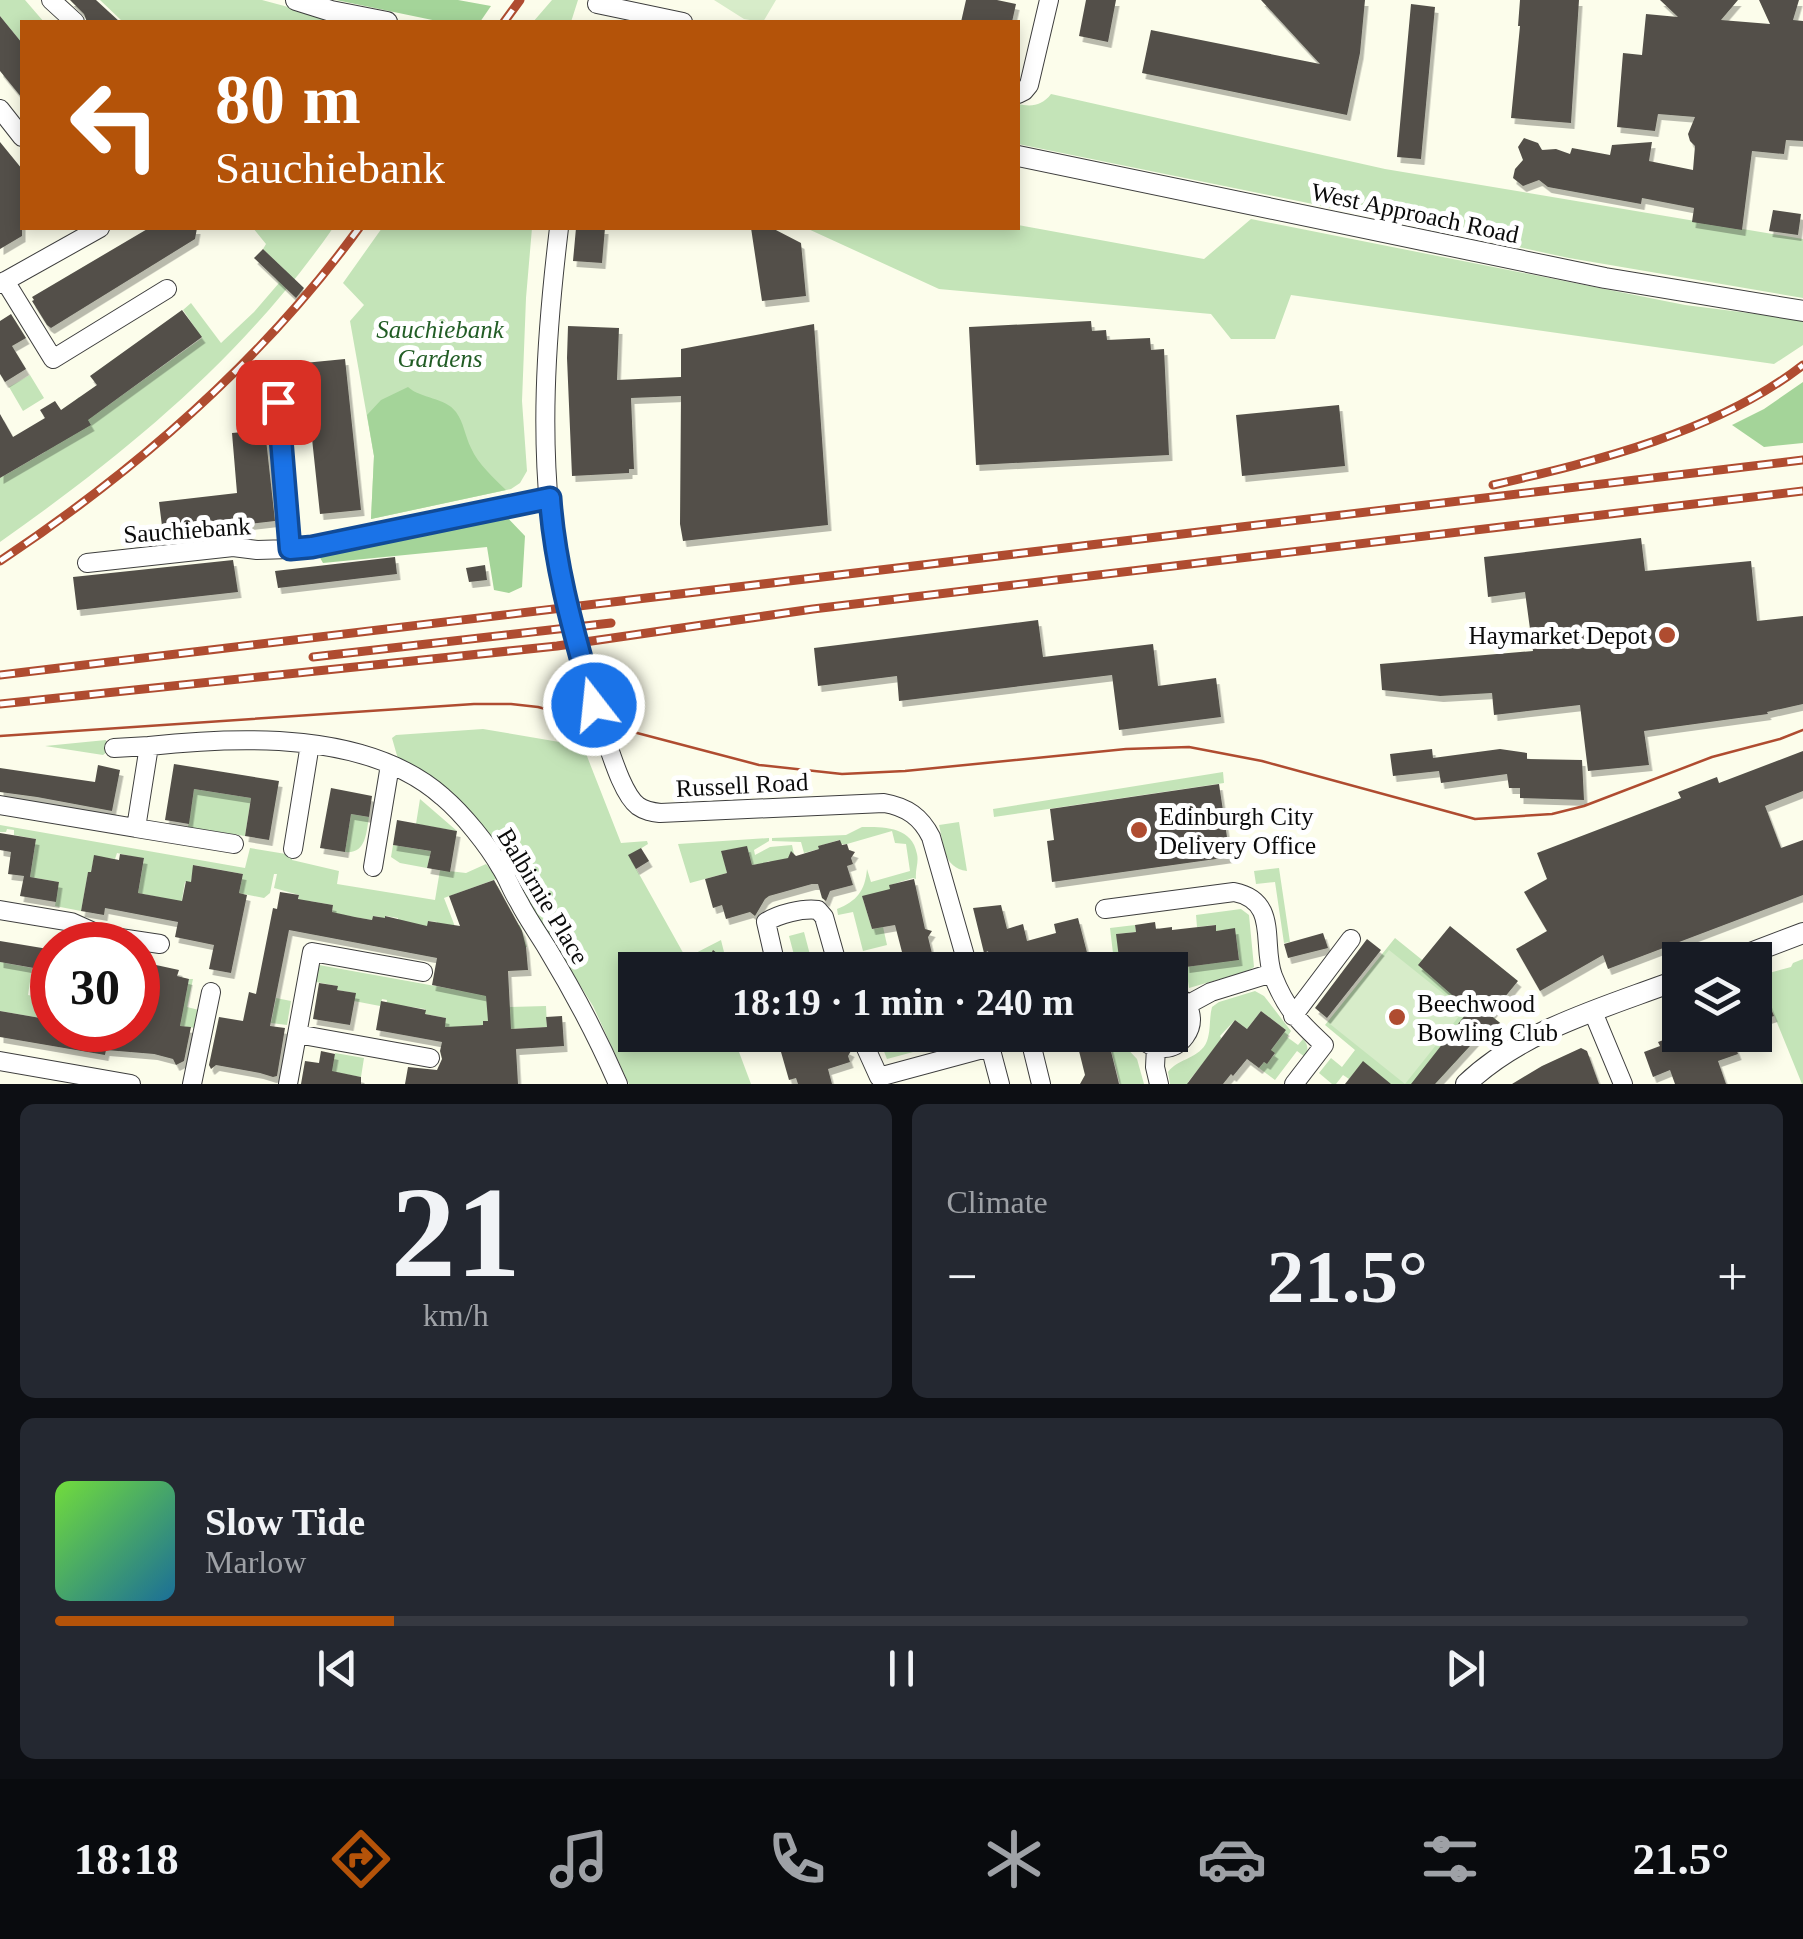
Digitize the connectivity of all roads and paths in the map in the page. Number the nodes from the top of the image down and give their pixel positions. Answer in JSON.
{"nodes":[{"id":1,"x":51,"y":0,"type":"edge"},
{"id":2,"x":296,"y":0,"type":"edge"},
{"id":3,"x":1049,"y":0,"type":"edge"},
{"id":4,"x":597,"y":2,"type":"edge"},
{"id":5,"x":73,"y":20,"type":"edge"},
{"id":6,"x":378,"y":20,"type":"edge"},
{"id":7,"x":674,"y":20,"type":"edge"},
{"id":8,"x":1020,"y":93,"type":"edge"},
{"id":9,"x":0,"y":110,"type":"edge"},
{"id":10,"x":20,"y":135,"type":"edge"},
{"id":11,"x":1020,"y":156,"type":"edge"},
{"id":12,"x":95,"y":230,"type":"edge"},
{"id":13,"x":558,"y":230,"type":"edge"},
{"id":14,"x":2,"y":283,"type":"edge"},
{"id":15,"x":167,"y":288,"type":"dead end"},
{"id":16,"x":1803,"y":310,"type":"edge"},
{"id":17,"x":278,"y":402,"type":"dead end"},
{"id":18,"x":550,"y":498,"type":"junction"},
{"id":19,"x":290,"y":549,"type":"junction"},
{"id":20,"x":88,"y":563,"type":"dead end"},
{"id":21,"x":310,"y":744,"type":"junction"},
{"id":22,"x":148,"y":746,"type":"junction"},
{"id":23,"x":114,"y":748,"type":"dead end"},
{"id":24,"x":390,"y":765,"type":"junction"},
{"id":25,"x":0,"y":805,"type":"edge"},
{"id":26,"x":136,"y":828,"type":"junction"},
{"id":27,"x":234,"y":844,"type":"dead end"},
{"id":28,"x":293,"y":849,"type":"dead end"},
{"id":29,"x":373,"y":867,"type":"dead end"},
{"id":30,"x":1105,"y":909,"type":"dead end"},
{"id":31,"x":0,"y":910,"type":"edge"},
{"id":32,"x":71,"y":922,"type":"edge"},
{"id":33,"x":1803,"y":933,"type":"edge"},
{"id":34,"x":1351,"y":939,"type":"dead end"},
{"id":35,"x":1772,"y":945,"type":"edge"},
{"id":36,"x":773,"y":952,"type":"edge"},
{"id":37,"x":834,"y":952,"type":"edge"},
{"id":38,"x":964,"y":952,"type":"edge"},
{"id":39,"x":422,"y":972,"type":"dead end"},
{"id":40,"x":1272,"y":973,"type":"junction"},
{"id":41,"x":1662,"y":986,"type":"edge"},
{"id":42,"x":211,"y":992,"type":"dead end"},
{"id":43,"x":1188,"y":1004,"type":"edge"},
{"id":44,"x":1593,"y":1012,"type":"junction"},
{"id":45,"x":1293,"y":1016,"type":"junction"},
{"id":46,"x":297,"y":1034,"type":"junction"},
{"id":47,"x":868,"y":1052,"type":"edge"},
{"id":48,"x":958,"y":1052,"type":"edge"},
{"id":49,"x":992,"y":1052,"type":"edge"},
{"id":50,"x":1033,"y":1052,"type":"edge"},
{"id":51,"x":1156,"y":1052,"type":"edge"},
{"id":52,"x":430,"y":1058,"type":"dead end"},
{"id":53,"x":0,"y":1061,"type":"edge"},
{"id":54,"x":880,"y":1080,"type":"edge"},
{"id":55,"x":122,"y":1083,"type":"edge"},
{"id":56,"x":192,"y":1084,"type":"edge"},
{"id":57,"x":288,"y":1084,"type":"edge"},
{"id":58,"x":618,"y":1084,"type":"edge"},
{"id":59,"x":1000,"y":1084,"type":"edge"},
{"id":60,"x":1041,"y":1084,"type":"edge"},
{"id":61,"x":1159,"y":1084,"type":"edge"},
{"id":62,"x":1294,"y":1084,"type":"edge"},
{"id":63,"x":1466,"y":1084,"type":"edge"},
{"id":64,"x":1623,"y":1084,"type":"edge"}],
"edges":[{"from":1,"to":5,"type":"street"},
{"from":2,"to":6,"type":"street"},
{"from":3,"to":8,"type":"street"},
{"from":4,"to":7,"type":"street"},
{"from":9,"to":10,"type":"street"},
{"from":11,"to":16,"type":"street","name":"West Approach Road"},
{"from":12,"to":14,"type":"street"},
{"from":13,"to":18,"type":"street","name":"Russell Road"},
{"from":14,"to":15,"type":"street"},
{"from":17,"to":19,"type":"street","name":"Sauchiebank"},
{"from":18,"to":19,"type":"street","name":"Sauchiebank"},
{"from":18,"to":38,"type":"street","name":"Russell Road"},
{"from":19,"to":20,"type":"street","name":"Sauchiebank"},
{"from":21,"to":22,"type":"street","name":"Balbirnie Place"},
{"from":21,"to":24,"type":"street","name":"Balbirnie Place"},
{"from":21,"to":28,"type":"street"},
{"from":22,"to":23,"type":"street","name":"Balbirnie Place"},
{"from":22,"to":26,"type":"street"},
{"from":24,"to":29,"type":"street"},
{"from":24,"to":58,"type":"street","name":"Balbirnie Place"},
{"from":25,"to":26,"type":"street"},
{"from":26,"to":27,"type":"street"},
{"from":30,"to":40,"type":"street"},
{"from":31,"to":32,"type":"street"},
{"from":33,"to":35,"type":"street"},
{"from":34,"to":45,"type":"street"},
{"from":36,"to":37,"type":"street"},
{"from":39,"to":46,"type":"street"},
{"from":40,"to":43,"type":"street"},
{"from":40,"to":45,"type":"street"},
{"from":41,"to":44,"type":"street"},
{"from":42,"to":56,"type":"street"},
{"from":44,"to":63,"type":"street"},
{"from":44,"to":64,"type":"street"},
{"from":45,"to":62,"type":"street"},
{"from":46,"to":52,"type":"street"},
{"from":46,"to":57,"type":"street"},
{"from":47,"to":54,"type":"street"},
{"from":48,"to":54,"type":"street"},
{"from":49,"to":59,"type":"street"},
{"from":50,"to":60,"type":"street"},
{"from":51,"to":61,"type":"street"},
{"from":53,"to":55,"type":"street"}]}
